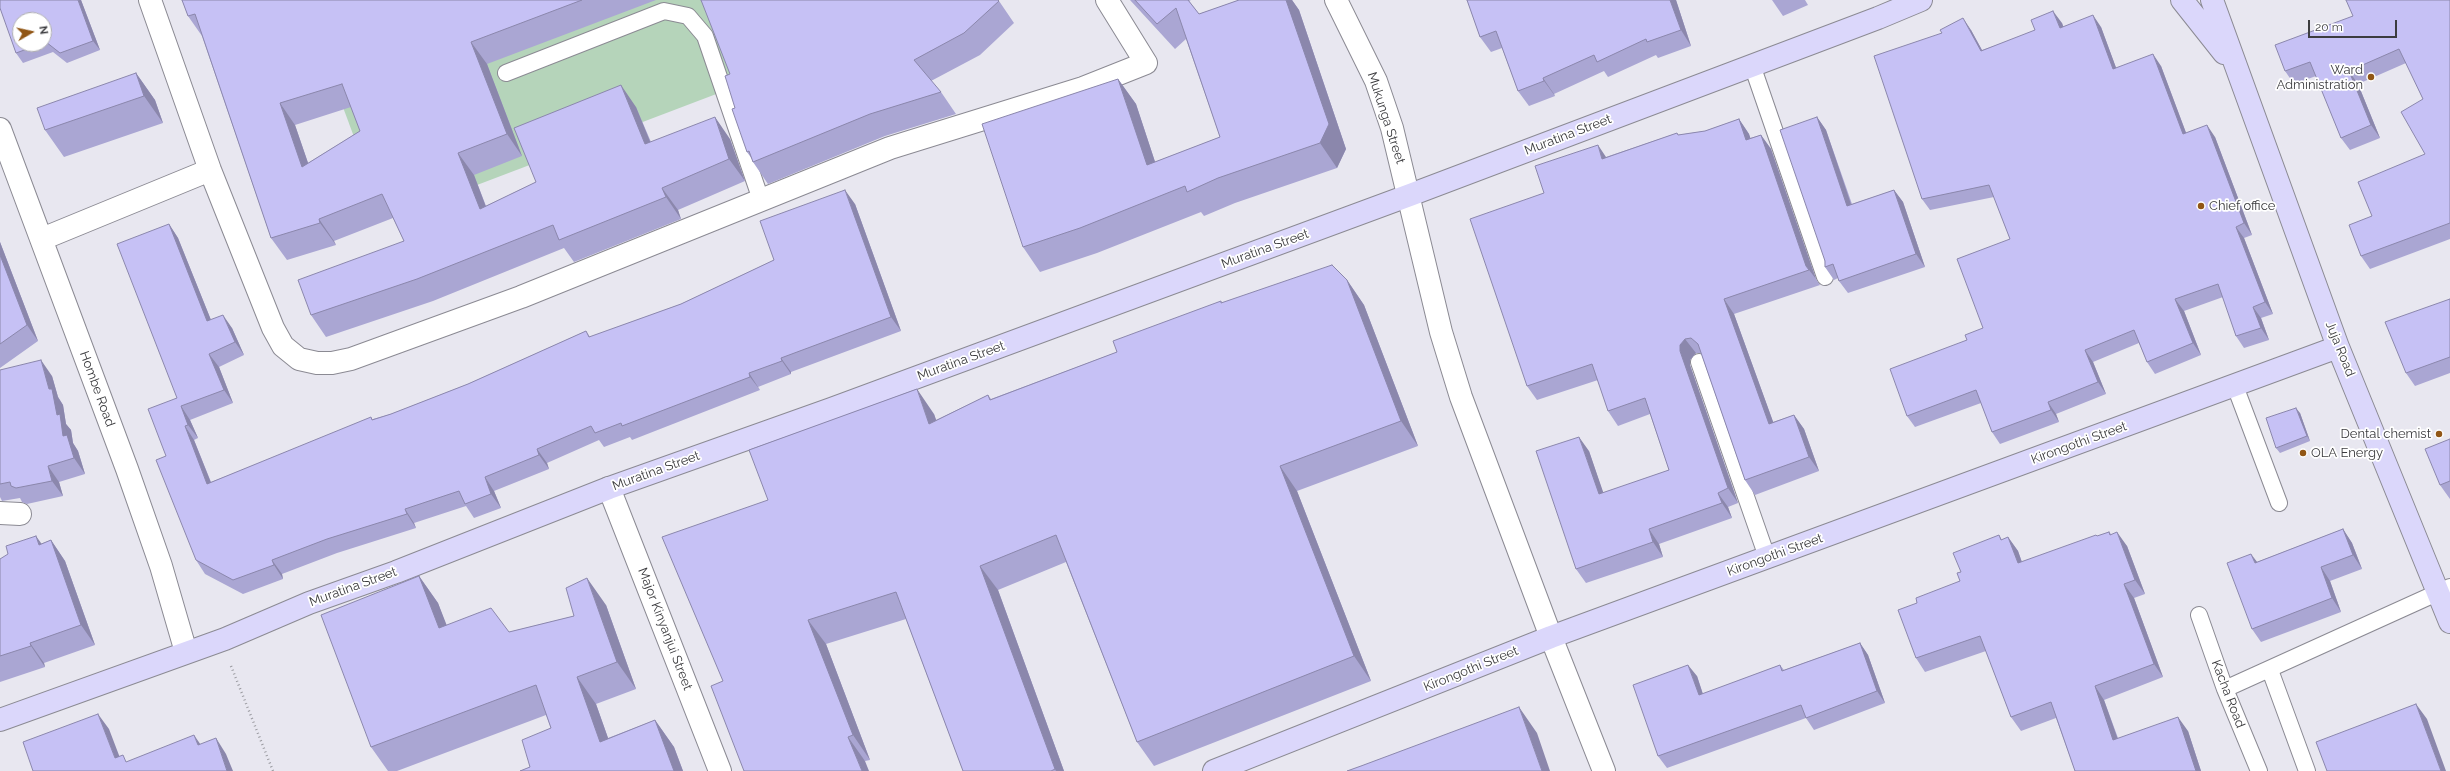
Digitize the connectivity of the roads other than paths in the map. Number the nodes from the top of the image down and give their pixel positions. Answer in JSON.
{"nodes":[{"id":1,"x":150,"y":0,"type":"edge"},
{"id":2,"x":1107,"y":0,"type":"edge"},
{"id":3,"x":1336,"y":0,"type":"edge"},
{"id":4,"x":1921,"y":0,"type":"edge"},
{"id":5,"x":2182,"y":0,"type":"edge"},
{"id":6,"x":2212,"y":0,"type":"edge"},
{"id":7,"x":1752,"y":65,"type":"junction"},
{"id":8,"x":506,"y":73,"type":"dead end"},
{"id":9,"x":2239,"y":73,"type":"junction"},
{"id":10,"x":0,"y":129,"type":"edge"},
{"id":11,"x":210,"y":170,"type":"junction"},
{"id":12,"x":1410,"y":195,"type":"junction"},
{"id":13,"x":761,"y":200,"type":"junction"},
{"id":14,"x":42,"y":239,"type":"junction"},
{"id":15,"x":1825,"y":276,"type":"edge"},
{"id":16,"x":2338,"y":347,"type":"junction"},
{"id":17,"x":1700,"y":362,"type":"edge"},
{"id":18,"x":2235,"y":386,"type":"junction"},
{"id":19,"x":609,"y":488,"type":"junction"},
{"id":20,"x":2279,"y":504,"type":"dead end"},
{"id":21,"x":1767,"y":557,"type":"junction"},
{"id":22,"x":2444,"y":589,"type":"edge"},
{"id":23,"x":2199,"y":616,"type":"dead end"},
{"id":24,"x":2450,"y":622,"type":"edge"},
{"id":25,"x":1551,"y":637,"type":"junction"},
{"id":26,"x":186,"y":652,"type":"junction"},
{"id":27,"x":2270,"y":670,"type":"junction"},
{"id":28,"x":2225,"y":689,"type":"junction"},
{"id":29,"x":0,"y":720,"type":"edge"},
{"id":30,"x":720,"y":771,"type":"edge"},
{"id":31,"x":1214,"y":771,"type":"edge"},
{"id":32,"x":1604,"y":771,"type":"edge"},
{"id":33,"x":2259,"y":771,"type":"edge"},
{"id":34,"x":2307,"y":771,"type":"edge"}],
"edges":[{"from":1,"to":11,"type":"street"},
{"from":2,"to":13,"type":"street"},
{"from":3,"to":12,"type":"street","name":"Mukunga Street"},
{"from":4,"to":7,"type":"main road","name":"Muratina Street"},
{"from":5,"to":9,"type":"main road","name":"Juja Road"},
{"from":6,"to":9,"type":"main road","name":"Juja Road"},
{"from":7,"to":12,"type":"main road","name":"Muratina Street"},
{"from":7,"to":15,"type":"lane"},
{"from":8,"to":13,"type":"lane"},
{"from":9,"to":16,"type":"main road","name":"Juja Road"},
{"from":10,"to":14,"type":"street","name":"Hombe Road"},
{"from":11,"to":13,"type":"street"},
{"from":11,"to":14,"type":"street"},
{"from":12,"to":19,"type":"main road","name":"Muratina Street"},
{"from":12,"to":25,"type":"street","name":"Mukunga Street"},
{"from":14,"to":26,"type":"street","name":"Hombe Road"},
{"from":16,"to":18,"type":"main road","name":"Kirongothi Street"},
{"from":16,"to":22,"type":"main road","name":"Juja Road"},
{"from":17,"to":21,"type":"lane"},
{"from":18,"to":20,"type":"lane"},
{"from":18,"to":21,"type":"main road","name":"Kirongothi Street"},
{"from":19,"to":26,"type":"main road","name":"Muratina Street"},
{"from":19,"to":30,"type":"street","name":"Major Kinyanjui Street"},
{"from":21,"to":25,"type":"main road","name":"Kirongothi Street"},
{"from":22,"to":24,"type":"main road","name":"Juja Road"},
{"from":22,"to":27,"type":"lane"},
{"from":23,"to":28,"type":"lane","name":"Kacha Road"},
{"from":25,"to":31,"type":"main road","name":"Kirongothi Street"},
{"from":25,"to":32,"type":"street","name":"Mukunga Street"},
{"from":26,"to":29,"type":"main road","name":"Muratina Street"},
{"from":27,"to":28,"type":"lane"},
{"from":27,"to":34,"type":"lane"},
{"from":28,"to":33,"type":"lane","name":"Kacha Road"}]}
